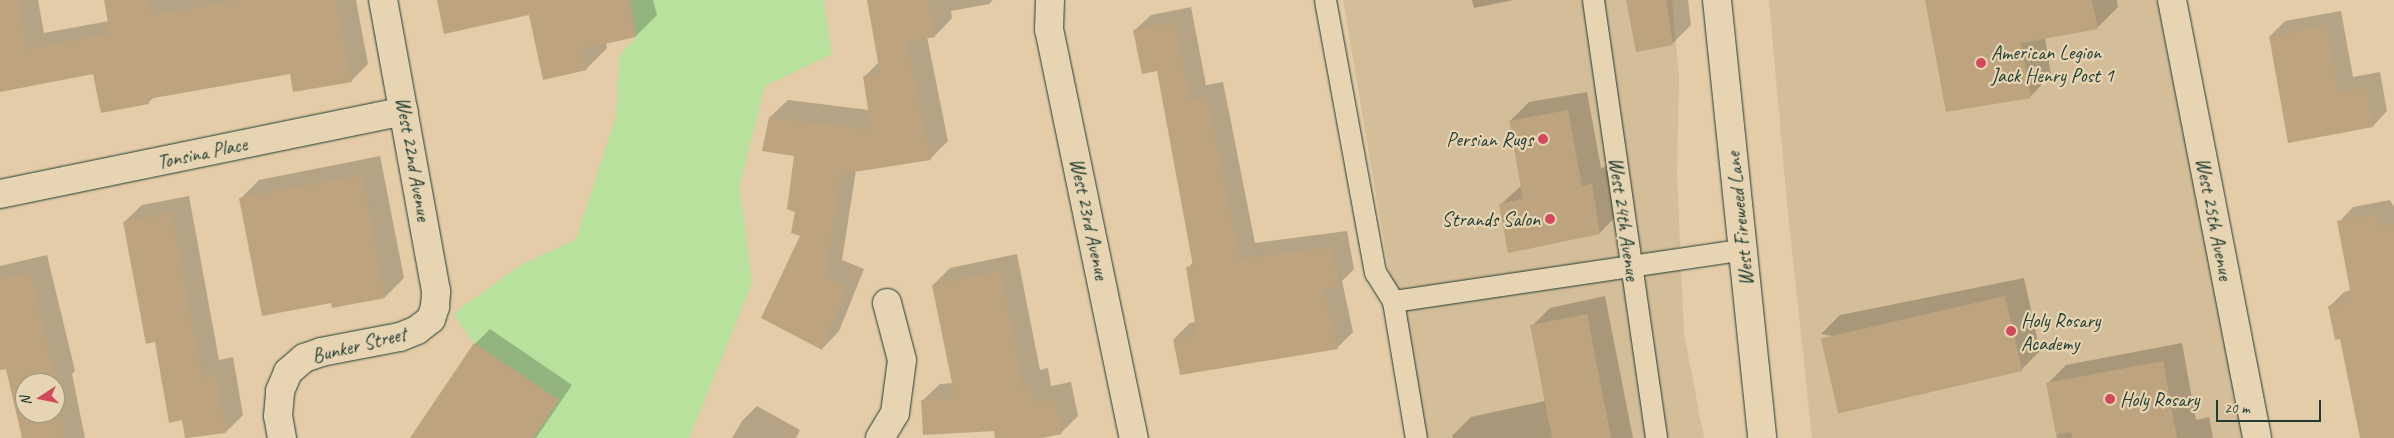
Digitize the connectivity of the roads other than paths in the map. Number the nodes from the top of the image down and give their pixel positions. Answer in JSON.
{"nodes":[{"id":1,"x":383,"y":0,"type":"edge"},
{"id":2,"x":1050,"y":0,"type":"edge"},
{"id":3,"x":1325,"y":0,"type":"edge"},
{"id":4,"x":1593,"y":0,"type":"edge"},
{"id":5,"x":1717,"y":0,"type":"edge"},
{"id":6,"x":2172,"y":0,"type":"edge"},
{"id":7,"x":404,"y":111,"type":"junction"},
{"id":8,"x":0,"y":194,"type":"edge"},
{"id":9,"x":1744,"y":250,"type":"junction"},
{"id":10,"x":1631,"y":265,"type":"junction"},
{"id":11,"x":1393,"y":301,"type":"junction"},
{"id":12,"x":887,"y":303,"type":"dead end"},
{"id":13,"x":431,"y":319,"type":"joint"},
{"id":14,"x":282,"y":438,"type":"edge"},
{"id":15,"x":880,"y":438,"type":"edge"},
{"id":16,"x":1134,"y":438,"type":"edge"},
{"id":17,"x":1416,"y":438,"type":"edge"},
{"id":18,"x":1656,"y":438,"type":"edge"},
{"id":19,"x":1762,"y":438,"type":"edge"},
{"id":20,"x":2257,"y":438,"type":"edge"}],
"edges":[{"from":1,"to":7,"type":"street","name":"West 22nd Avenue"},
{"from":2,"to":16,"type":"street","name":"West 23rd Avenue"},
{"from":3,"to":11,"type":"lane"},
{"from":4,"to":10,"type":"lane","name":"West 24th Avenue"},
{"from":5,"to":9,"type":"street","name":"West Fireweed Lane"},
{"from":6,"to":20,"type":"street","name":"West 25th Avenue"},
{"from":7,"to":8,"type":"street","name":"Tonsina Place"},
{"from":7,"to":13,"type":"street","name":"West 22nd Avenue"},
{"from":9,"to":10,"type":"lane"},
{"from":9,"to":19,"type":"street","name":"West Fireweed Lane"},
{"from":10,"to":11,"type":"lane"},
{"from":10,"to":18,"type":"lane","name":"West 24th Avenue"},
{"from":11,"to":17,"type":"lane"},
{"from":12,"to":15,"type":"street"},
{"from":13,"to":14,"type":"street","name":"Bunker Street"}]}
